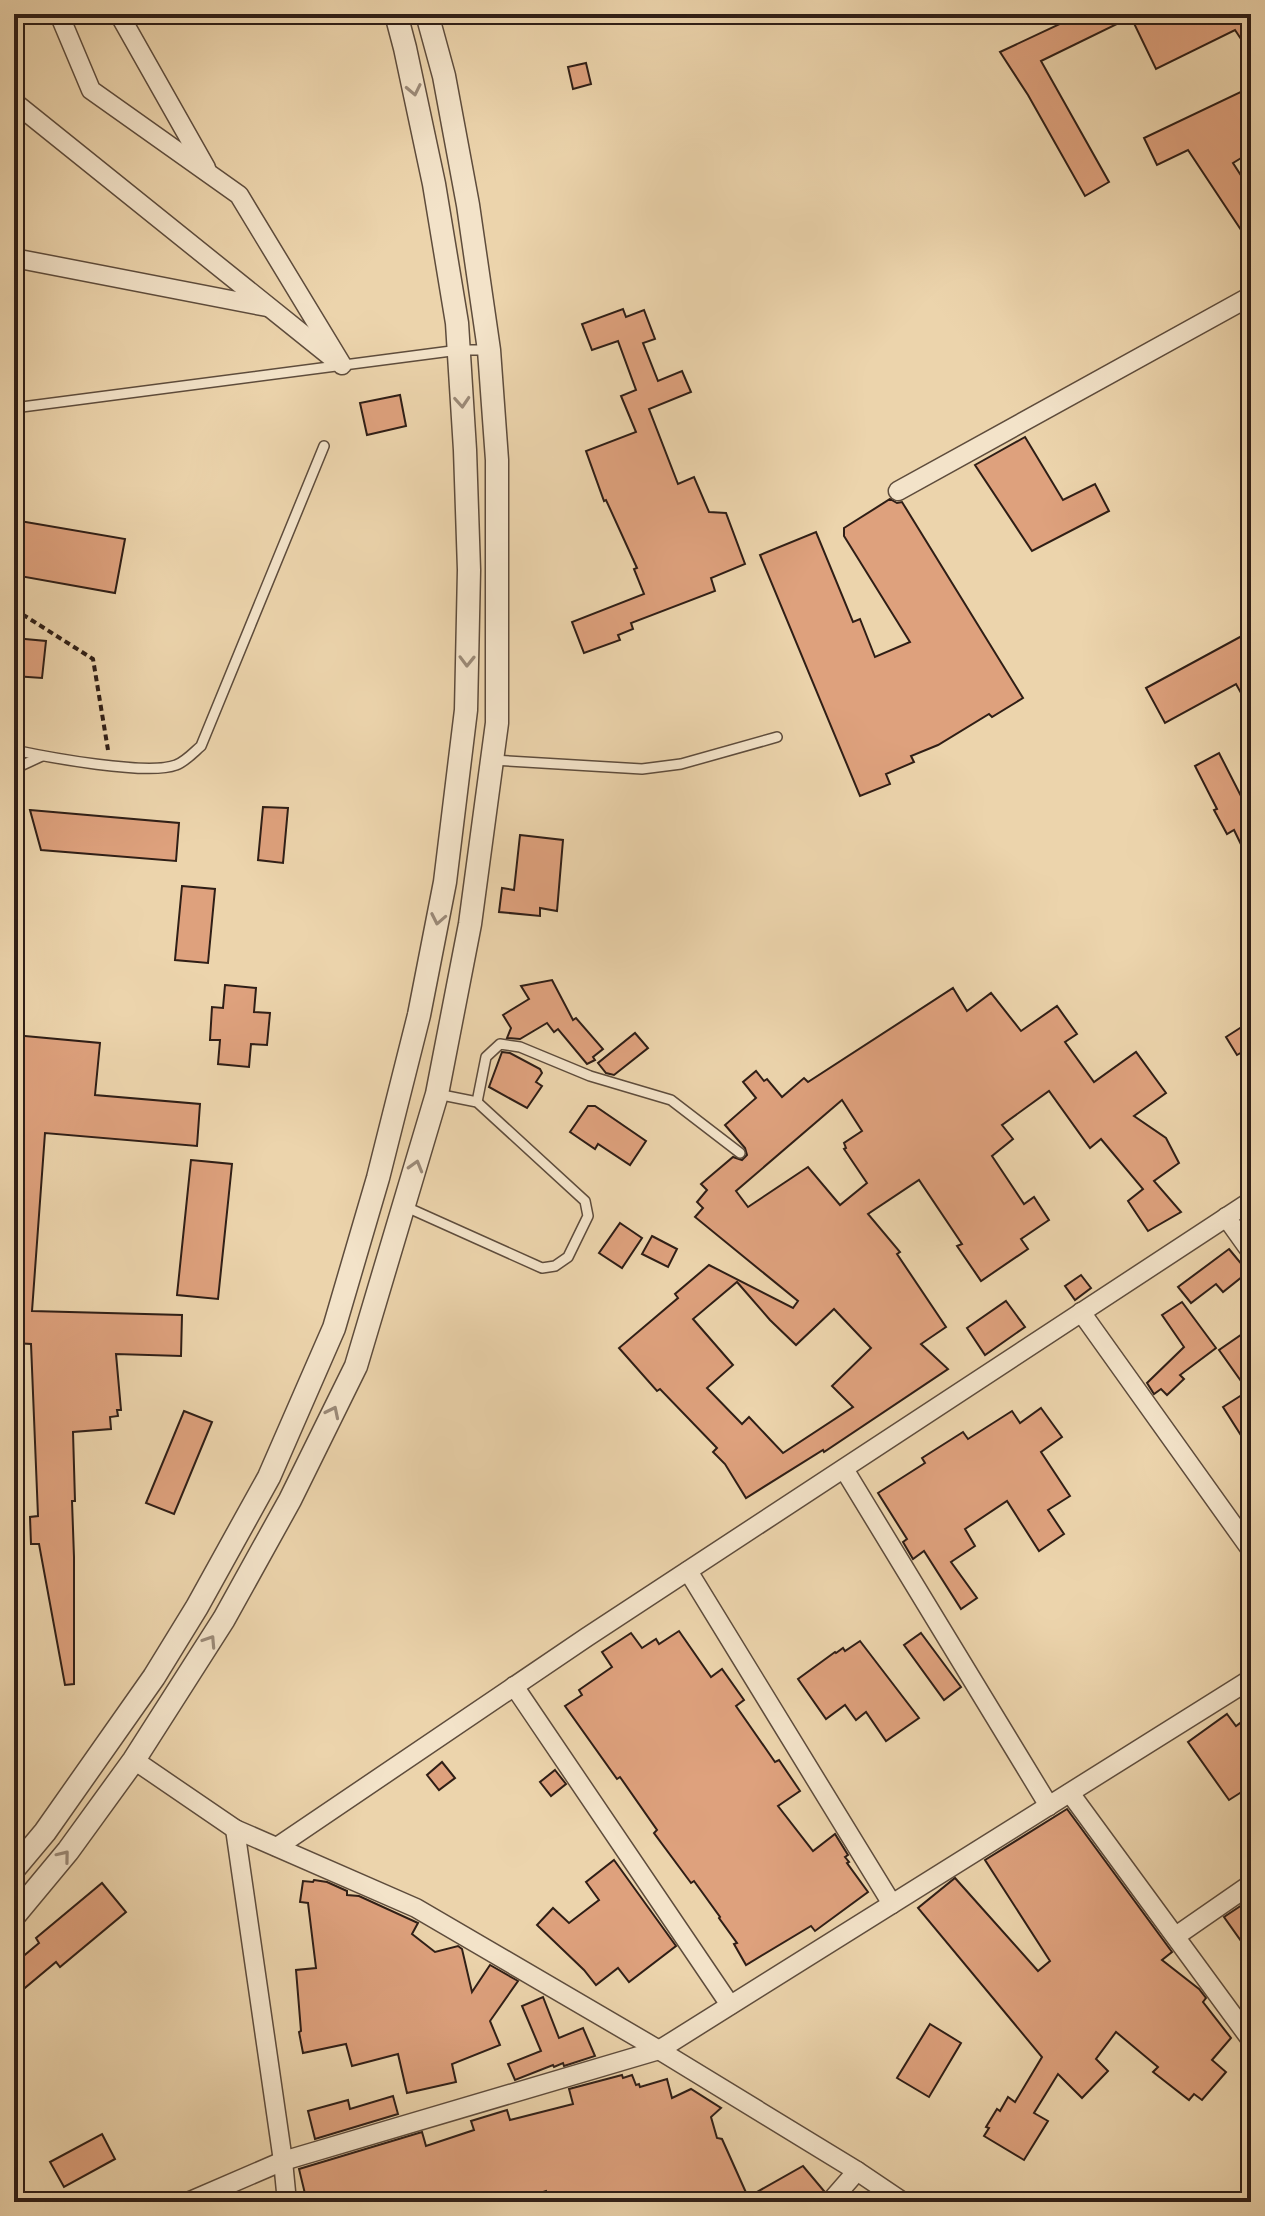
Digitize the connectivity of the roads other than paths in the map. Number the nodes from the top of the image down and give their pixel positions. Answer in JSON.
{"nodes":[{"id":1,"x":59,"y":14,"type":"edge"},
{"id":2,"x":119,"y":14,"type":"edge"},
{"id":3,"x":396,"y":14,"type":"edge"},
{"id":4,"x":427,"y":14,"type":"edge"},
{"id":5,"x":14,"y":102,"type":"edge"},
{"id":6,"x":209,"y":174,"type":"junction"},
{"id":7,"x":14,"y":258,"type":"edge"},
{"id":8,"x":1251,"y":296,"type":"edge"},
{"id":9,"x":270,"y":307,"type":"junction"},
{"id":10,"x":459,"y":350,"type":"junction"},
{"id":11,"x":489,"y":350,"type":"junction"},
{"id":12,"x":342,"y":365,"type":"junction"},
{"id":13,"x":14,"y":408,"type":"edge"},
{"id":14,"x":324,"y":446,"type":"dead end"},
{"id":15,"x":898,"y":491,"type":"dead end"},
{"id":16,"x":777,"y":737,"type":"dead end"},
{"id":17,"x":14,"y":750,"type":"edge"},
{"id":18,"x":42,"y":756,"type":"junction"},
{"id":19,"x":492,"y":760,"type":"junction"},
{"id":20,"x":14,"y":769,"type":"edge"},
{"id":21,"x":437,"y":1094,"type":"junction"},
{"id":22,"x":477,"y":1102,"type":"junction"},
{"id":23,"x":740,"y":1153,"type":"dead end"},
{"id":24,"x":1251,"y":1201,"type":"edge"},
{"id":25,"x":404,"y":1206,"type":"junction"},
{"id":26,"x":1226,"y":1217,"type":"junction"},
{"id":27,"x":1251,"y":1252,"type":"edge"},
{"id":28,"x":1081,"y":1312,"type":"junction"},
{"id":29,"x":844,"y":1469,"type":"junction"},
{"id":30,"x":1251,"y":1550,"type":"edge"},
{"id":31,"x":688,"y":1571,"type":"junction"},
{"id":32,"x":1251,"y":1679,"type":"edge"},
{"id":33,"x":514,"y":1686,"type":"junction"},
{"id":34,"x":134,"y":1760,"type":"junction"},
{"id":35,"x":1070,"y":1793,"type":"junction"},
{"id":36,"x":1049,"y":1806,"type":"junction"},
{"id":37,"x":235,"y":1829,"type":"junction"},
{"id":38,"x":277,"y":1847,"type":"junction"},
{"id":39,"x":14,"y":1869,"type":"edge"},
{"id":40,"x":1251,"y":1884,"type":"edge"},
{"id":41,"x":892,"y":1904,"type":"junction"},
{"id":42,"x":14,"y":1916,"type":"edge"},
{"id":43,"x":1176,"y":1936,"type":"junction"},
{"id":44,"x":730,"y":2005,"type":"junction"},
{"id":45,"x":1251,"y":2040,"type":"edge"},
{"id":46,"x":659,"y":2050,"type":"junction"},
{"id":47,"x":283,"y":2161,"type":"junction"},
{"id":48,"x":857,"y":2171,"type":"junction"},
{"id":49,"x":188,"y":2202,"type":"edge"},
{"id":50,"x":287,"y":2202,"type":"edge"},
{"id":51,"x":830,"y":2202,"type":"edge"},
{"id":52,"x":903,"y":2202,"type":"edge"}],
"edges":[{"from":1,"to":6,"type":"street"},
{"from":2,"to":6,"type":"street"},
{"from":3,"to":10,"type":"street","one_way":true},
{"from":4,"to":11,"type":"street"},
{"from":5,"to":9,"type":"street"},
{"from":6,"to":12,"type":"street"},
{"from":7,"to":9,"type":"street"},
{"from":8,"to":15,"type":"street"},
{"from":9,"to":12,"type":"street"},
{"from":10,"to":11,"type":"lane"},
{"from":10,"to":12,"type":"lane"},
{"from":10,"to":39,"type":"street","one_way":true},
{"from":11,"to":19,"type":"street"},
{"from":12,"to":13,"type":"lane"},
{"from":14,"to":18,"type":"lane"},
{"from":16,"to":19,"type":"lane"},
{"from":17,"to":18,"type":"lane"},
{"from":18,"to":20,"type":"lane"},
{"from":19,"to":21,"type":"street"},
{"from":21,"to":22,"type":"lane"},
{"from":25,"to":21,"type":"street","one_way":true},
{"from":22,"to":23,"type":"lane"},
{"from":22,"to":25,"type":"lane"},
{"from":24,"to":26,"type":"street"},
{"from":34,"to":25,"type":"street","one_way":true},
{"from":26,"to":27,"type":"street"},
{"from":26,"to":28,"type":"street"},
{"from":28,"to":29,"type":"street"},
{"from":28,"to":30,"type":"street"},
{"from":29,"to":31,"type":"street"},
{"from":29,"to":36,"type":"street"},
{"from":31,"to":33,"type":"street"},
{"from":31,"to":41,"type":"street"},
{"from":32,"to":35,"type":"street"},
{"from":33,"to":38,"type":"street"},
{"from":33,"to":44,"type":"street"},
{"from":34,"to":37,"type":"street"},
{"from":42,"to":34,"type":"street","one_way":true},
{"from":35,"to":36,"type":"street"},
{"from":35,"to":43,"type":"street"},
{"from":36,"to":41,"type":"street"},
{"from":37,"to":38,"type":"street"},
{"from":37,"to":47,"type":"street"},
{"from":38,"to":46,"type":"street"},
{"from":40,"to":43,"type":"street"},
{"from":41,"to":44,"type":"street"},
{"from":43,"to":45,"type":"street"},
{"from":44,"to":46,"type":"street"},
{"from":46,"to":47,"type":"street"},
{"from":46,"to":48,"type":"street"},
{"from":47,"to":49,"type":"street"},
{"from":47,"to":50,"type":"street"},
{"from":48,"to":51,"type":"street"},
{"from":48,"to":52,"type":"street"}]}
